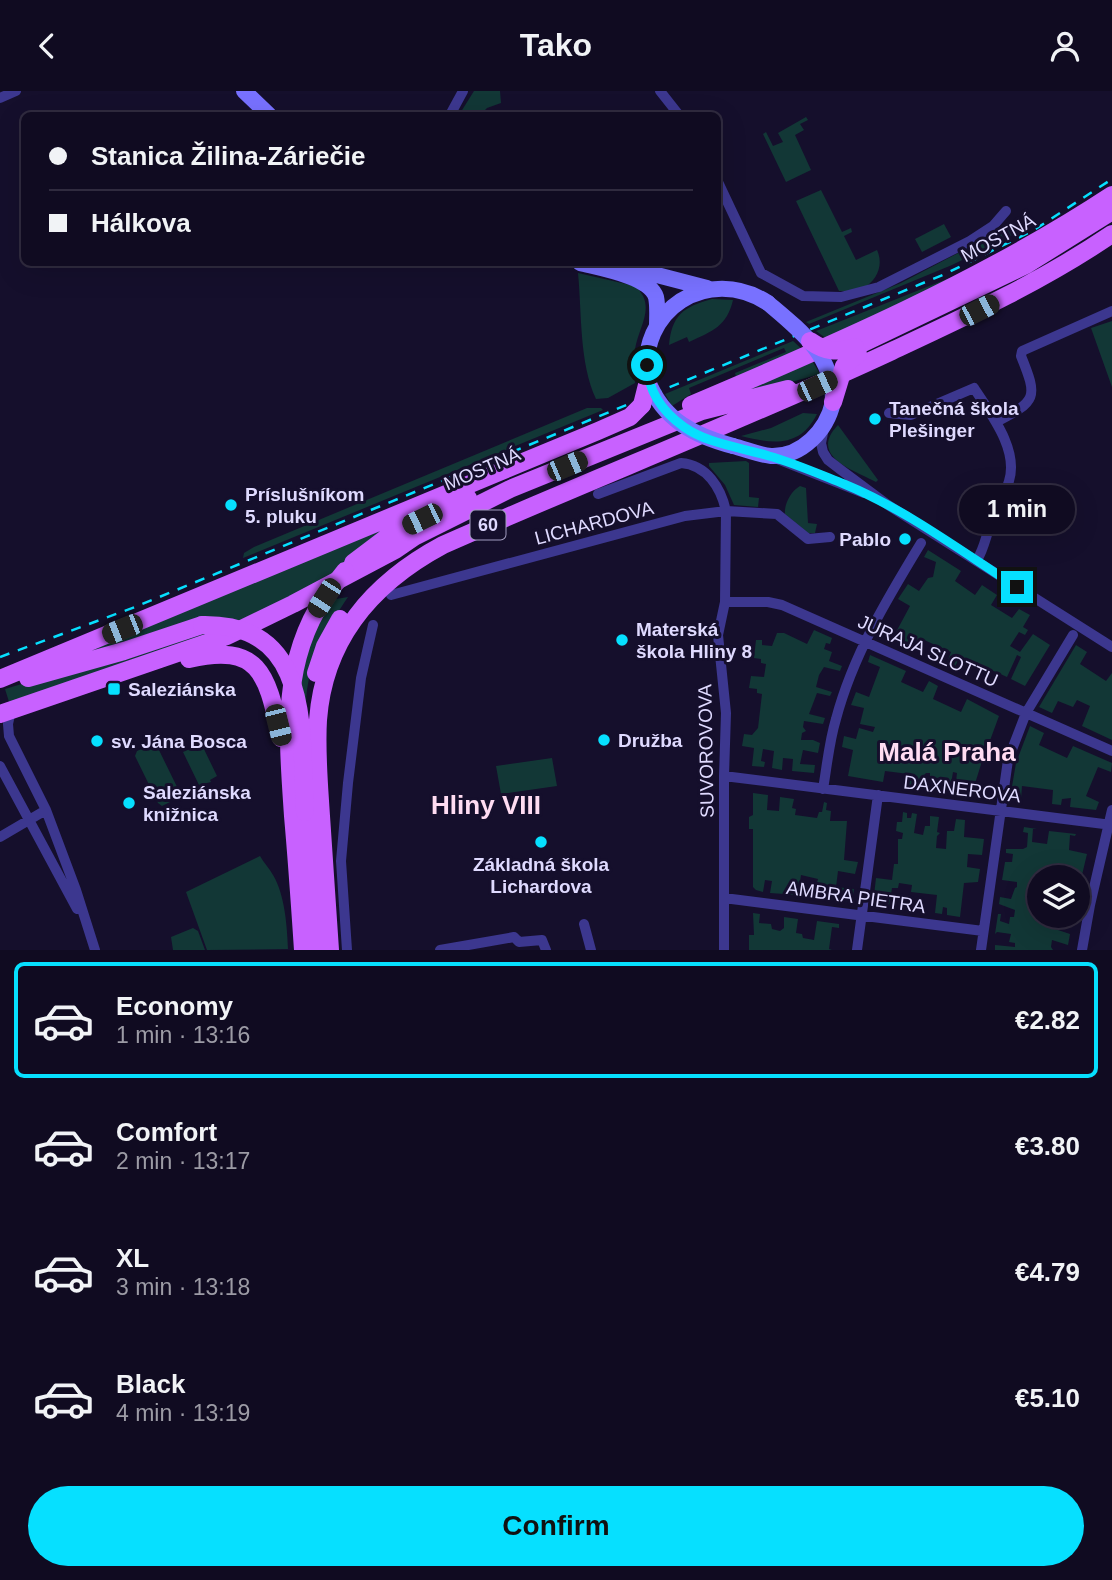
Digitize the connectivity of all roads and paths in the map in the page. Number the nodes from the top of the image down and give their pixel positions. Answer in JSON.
{"nodes":[{"id":1,"x":16,"y":91,"type":"edge"},
{"id":2,"x":244,"y":91,"type":"edge"},
{"id":3,"x":463,"y":91,"type":"edge"},
{"id":4,"x":660,"y":91,"type":"edge"},
{"id":5,"x":0,"y":98,"type":"edge"},
{"id":6,"x":266,"y":112,"type":"edge"},
{"id":7,"x":452,"y":112,"type":"edge"},
{"id":8,"x":678,"y":112,"type":"edge"},
{"id":9,"x":721,"y":188,"type":"edge"},
{"id":10,"x":1112,"y":195,"type":"edge"},
{"id":11,"x":1006,"y":211,"type":"dead end"},
{"id":12,"x":1112,"y":211,"type":"edge"},
{"id":13,"x":1112,"y":221,"type":"edge"},
{"id":14,"x":1112,"y":234,"type":"edge"},
{"id":15,"x":590,"y":266,"type":"edge"},
{"id":16,"x":625,"y":266,"type":"edge"},
{"id":17,"x":713,"y":288,"type":"junction"},
{"id":18,"x":1112,"y":311,"type":"edge"},
{"id":19,"x":657,"y":326,"type":"junction"},
{"id":20,"x":889,"y":335,"type":"junction"},
{"id":21,"x":810,"y":341,"type":"junction"},
{"id":22,"x":852,"y":370,"type":"junction"},
{"id":23,"x":648,"y":381,"type":"junction"},
{"id":24,"x":833,"y":402,"type":"junction"},
{"id":25,"x":889,"y":412,"type":"dead end"},
{"id":26,"x":996,"y":422,"type":"junction"},
{"id":27,"x":825,"y":426,"type":"junction"},
{"id":28,"x":697,"y":435,"type":"junction"},
{"id":29,"x":769,"y":456,"type":"junction"},
{"id":30,"x":518,"y":465,"type":"junction"},
{"id":31,"x":481,"y":492,"type":"junction"},
{"id":32,"x":598,"y":494,"type":"dead end"},
{"id":33,"x":438,"y":499,"type":"junction"},
{"id":34,"x":888,"y":505,"type":"junction"},
{"id":35,"x":726,"y":511,"type":"junction"},
{"id":36,"x":455,"y":526,"type":"junction"},
{"id":37,"x":830,"y":537,"type":"dead end"},
{"id":38,"x":921,"y":543,"type":"dead end"},
{"id":39,"x":395,"y":550,"type":"junction"},
{"id":40,"x":977,"y":561,"type":"junction"},
{"id":41,"x":391,"y":595,"type":"dead end"},
{"id":42,"x":725,"y":602,"type":"junction"},
{"id":43,"x":373,"y":625,"type":"dead end"},
{"id":44,"x":1073,"y":635,"type":"dead end"},
{"id":45,"x":864,"y":641,"type":"junction"},
{"id":46,"x":1112,"y":647,"type":"edge"},
{"id":47,"x":162,"y":659,"type":"junction"},
{"id":48,"x":0,"y":679,"type":"edge"},
{"id":49,"x":6,"y":712,"type":"edge"},
{"id":50,"x":1026,"y":713,"type":"junction"},
{"id":51,"x":318,"y":717,"type":"junction"},
{"id":52,"x":1112,"y":751,"type":"edge"},
{"id":53,"x":18,"y":753,"type":"junction"},
{"id":54,"x":0,"y":765,"type":"edge"},
{"id":55,"x":290,"y":772,"type":"junction"},
{"id":56,"x":723,"y":776,"type":"junction"},
{"id":57,"x":824,"y":789,"type":"junction"},
{"id":58,"x":878,"y":796,"type":"junction"},
{"id":59,"x":46,"y":810,"type":"junction"},
{"id":60,"x":1112,"y":810,"type":"edge"},
{"id":61,"x":999,"y":811,"type":"junction"},
{"id":62,"x":30,"y":819,"type":"junction"},
{"id":63,"x":1110,"y":825,"type":"edge"},
{"id":64,"x":0,"y":837,"type":"edge"},
{"id":65,"x":724,"y":898,"type":"junction"},
{"id":66,"x":861,"y":915,"type":"junction"},
{"id":67,"x":584,"y":924,"type":"dead end"},
{"id":68,"x":87,"y":927,"type":"junction"},
{"id":69,"x":983,"y":931,"type":"junction"},
{"id":70,"x":95,"y":950,"type":"edge"},
{"id":71,"x":303,"y":950,"type":"edge"},
{"id":72,"x":316,"y":950,"type":"edge"},
{"id":73,"x":330,"y":950,"type":"edge"},
{"id":74,"x":347,"y":950,"type":"edge"},
{"id":75,"x":440,"y":950,"type":"edge"},
{"id":76,"x":546,"y":950,"type":"edge"},
{"id":77,"x":591,"y":950,"type":"edge"},
{"id":78,"x":724,"y":950,"type":"edge"},
{"id":79,"x":857,"y":950,"type":"edge"},
{"id":80,"x":981,"y":950,"type":"edge"},
{"id":81,"x":1082,"y":950,"type":"edge"}],
"edges":[{"from":1,"to":5,"type":"street"},
{"from":2,"to":6,"type":"street"},
{"from":3,"to":7,"type":"street"},
{"from":4,"to":8,"type":"street"},
{"from":9,"to":11,"type":"street"},
{"from":10,"to":31,"type":"main road","name":"MOSTNÁ","number":"60"},
{"from":12,"to":20,"type":"main road"},
{"from":13,"to":20,"type":"main road"},
{"from":14,"to":22,"type":"main road","number":"60"},
{"from":15,"to":19,"type":"street"},
{"from":16,"to":17,"type":"street"},
{"from":17,"to":19,"type":"street"},
{"from":17,"to":21,"type":"street","bridge":true},
{"from":18,"to":26,"type":"street"},
{"from":19,"to":23,"type":"street"},
{"from":20,"to":21,"type":"main road","bridge":true},
{"from":20,"to":24,"type":"main road","bridge":true},
{"from":21,"to":24,"type":"street","bridge":true},
{"from":22,"to":39,"type":"main road"},
{"from":22,"to":51,"type":"main road","number":"60"},
{"from":23,"to":28,"type":"street","bridge":true},
{"from":23,"to":30,"type":"main road","bridge":true},
{"from":24,"to":27,"type":"street"},
{"from":25,"to":26,"type":"street"},
{"from":26,"to":40,"type":"street"},
{"from":27,"to":29,"type":"street"},
{"from":27,"to":34,"type":"street"},
{"from":28,"to":29,"type":"street","bridge":true},
{"from":28,"to":36,"type":"main road"},
{"from":29,"to":34,"type":"street"},
{"from":30,"to":31,"type":"main road"},
{"from":30,"to":33,"type":"main road"},
{"from":31,"to":33,"type":"main road"},
{"from":31,"to":55,"type":"main road","name":"MOSTNÁ","number":"60","bridge":true},
{"from":32,"to":35,"type":"street"},
{"from":33,"to":48,"type":"main road"},
{"from":34,"to":40,"type":"street"},
{"from":35,"to":37,"type":"street","name":"LICHARDOVA"},
{"from":35,"to":41,"type":"street","name":"LICHARDOVA"},
{"from":35,"to":42,"type":"street","name":"SUVOROVOVA"},
{"from":36,"to":39,"type":"main road"},
{"from":36,"to":51,"type":"main road"},
{"from":38,"to":45,"type":"street"},
{"from":39,"to":47,"type":"main road"},
{"from":40,"to":46,"type":"street"},
{"from":42,"to":45,"type":"street","name":"JURAJA SLOTTU"},
{"from":42,"to":56,"type":"street","name":"SUVOROVOVA"},
{"from":43,"to":74,"type":"street"},
{"from":44,"to":50,"type":"street"},
{"from":45,"to":50,"type":"street","name":"JURAJA SLOTTU"},
{"from":45,"to":57,"type":"street"},
{"from":47,"to":49,"type":"main road"},
{"from":47,"to":55,"type":"main road"},
{"from":48,"to":72,"type":"main road","bridge":true},
{"from":49,"to":53,"type":"street"},
{"from":50,"to":52,"type":"street","name":"JURAJA SLOTTU"},
{"from":50,"to":61,"type":"street"},
{"from":51,"to":73,"type":"main road","number":"60"},
{"from":53,"to":54,"type":"street"},
{"from":53,"to":59,"type":"street"},
{"from":54,"to":62,"type":"street"},
{"from":55,"to":71,"type":"main road","name":"MOSTNÁ","number":"60"},
{"from":56,"to":57,"type":"street","name":"DAXNEROVA"},
{"from":56,"to":65,"type":"street","name":"SUVOROVOVA"},
{"from":57,"to":58,"type":"street","name":"DAXNEROVA"},
{"from":58,"to":61,"type":"street","name":"DAXNEROVA"},
{"from":58,"to":66,"type":"street"},
{"from":59,"to":62,"type":"street"},
{"from":59,"to":68,"type":"street"},
{"from":60,"to":63,"type":"street"},
{"from":61,"to":63,"type":"street","name":"DAXNEROVA"},
{"from":61,"to":69,"type":"street"},
{"from":62,"to":64,"type":"street"},
{"from":62,"to":68,"type":"street"},
{"from":63,"to":81,"type":"street"},
{"from":65,"to":66,"type":"street","name":"AMBRA PIETRA"},
{"from":65,"to":78,"type":"street","name":"SUVOROVOVA"},
{"from":66,"to":69,"type":"street","name":"AMBRA PIETRA"},
{"from":66,"to":79,"type":"street"},
{"from":67,"to":77,"type":"street"},
{"from":68,"to":70,"type":"street"},
{"from":69,"to":80,"type":"street"},
{"from":75,"to":76,"type":"street"}]}
